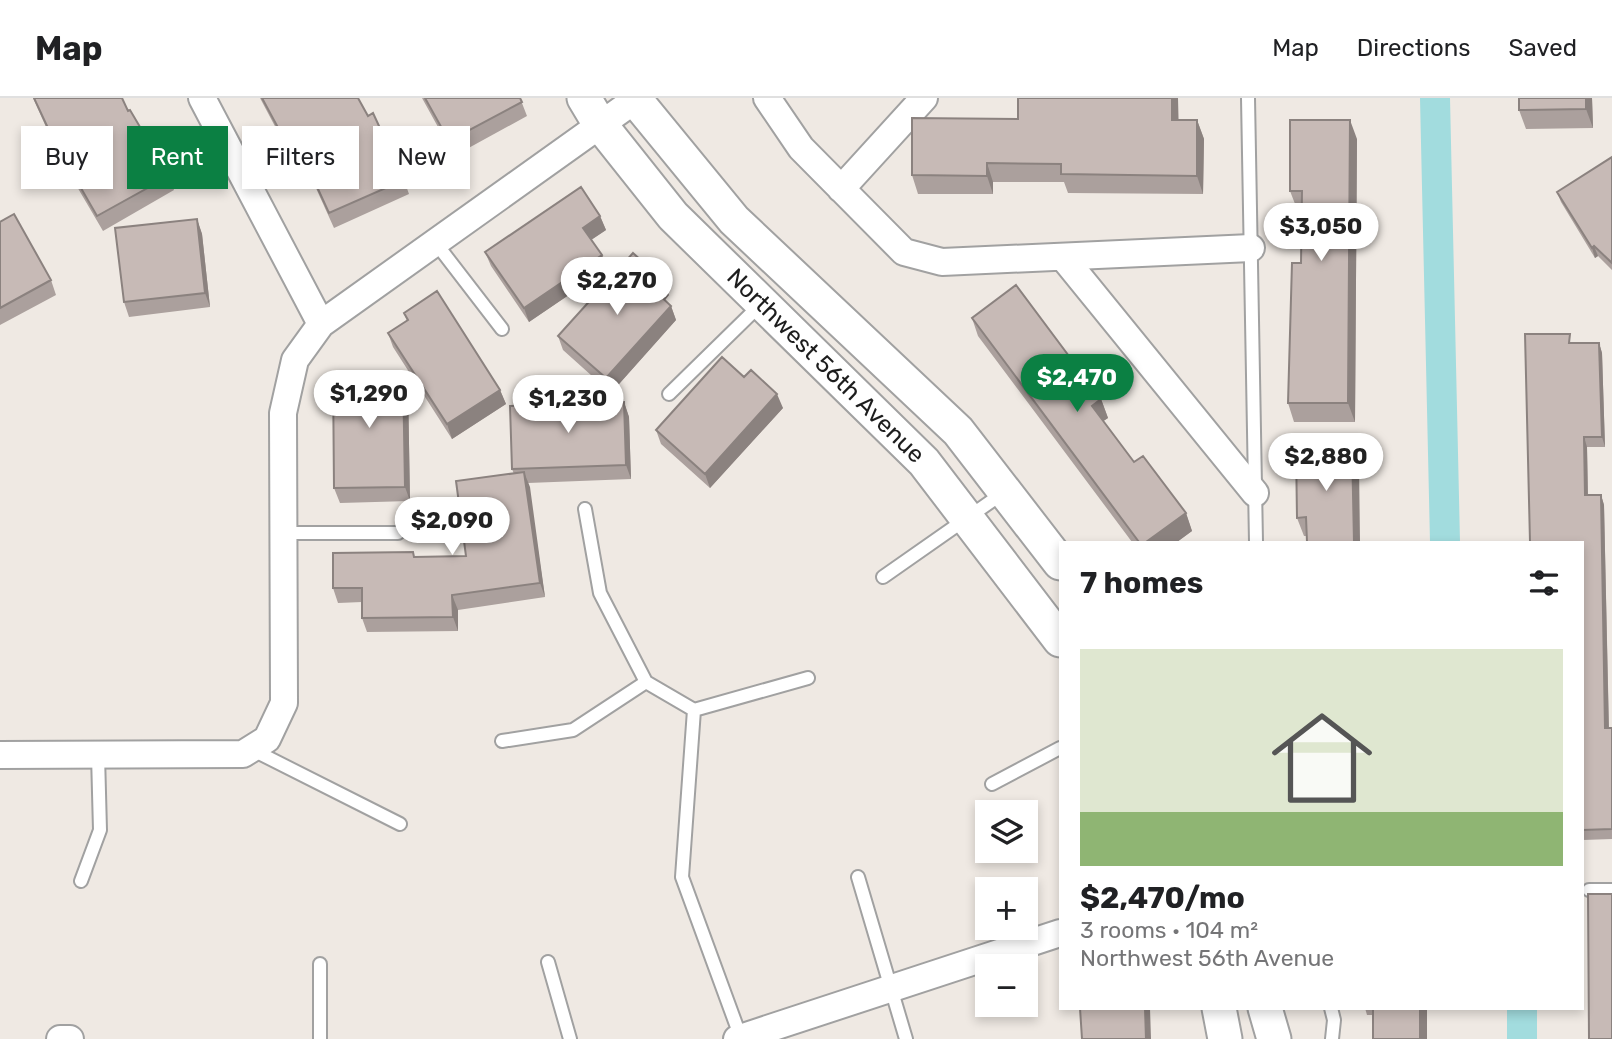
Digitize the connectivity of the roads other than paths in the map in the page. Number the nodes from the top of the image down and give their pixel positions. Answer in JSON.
{"nodes":[{"id":1,"x":202,"y":98,"type":"edge"},
{"id":2,"x":767,"y":98,"type":"edge"},
{"id":3,"x":924,"y":98,"type":"edge"},
{"id":4,"x":1248,"y":98,"type":"edge"},
{"id":5,"x":634,"y":99,"type":"edge"},
{"id":6,"x":592,"y":111,"type":"edge"},
{"id":7,"x":841,"y":189,"type":"junction"},
{"id":8,"x":435,"y":242,"type":"junction"},
{"id":9,"x":1251,"y":248,"type":"junction"},
{"id":10,"x":1063,"y":257,"type":"junction"},
{"id":11,"x":762,"y":303,"type":"junction"},
{"id":12,"x":321,"y":324,"type":"junction"},
{"id":13,"x":502,"y":329,"type":"dead end"},
{"id":14,"x":669,"y":394,"type":"dead end"},
{"id":15,"x":1006,"y":491,"type":"junction"},
{"id":16,"x":1255,"y":494,"type":"junction"},
{"id":17,"x":585,"y":509,"type":"dead end"},
{"id":18,"x":966,"y":517,"type":"junction"},
{"id":19,"x":283,"y":533,"type":"junction"},
{"id":20,"x":398,"y":533,"type":"dead end"},
{"id":21,"x":1256,"y":541,"type":"edge"},
{"id":22,"x":1059,"y":562,"type":"edge"},
{"id":23,"x":883,"y":577,"type":"dead end"},
{"id":24,"x":1059,"y":639,"type":"edge"},
{"id":25,"x":808,"y":678,"type":"dead end"},
{"id":26,"x":646,"y":682,"type":"junction"},
{"id":27,"x":694,"y":710,"type":"junction"},
{"id":28,"x":502,"y":741,"type":"dead end"},
{"id":29,"x":259,"y":744,"type":"junction"},
{"id":30,"x":1059,"y":749,"type":"edge"},
{"id":31,"x":0,"y":755,"type":"edge"},
{"id":32,"x":99,"y":755,"type":"junction"},
{"id":33,"x":992,"y":784,"type":"dead end"},
{"id":34,"x":400,"y":824,"type":"dead end"},
{"id":35,"x":859,"y":877,"type":"dead end"},
{"id":36,"x":81,"y":881,"type":"dead end"},
{"id":37,"x":1589,"y":890,"type":"dead end"},
{"id":38,"x":1612,"y":890,"type":"edge"},
{"id":39,"x":1059,"y":933,"type":"edge"},
{"id":40,"x":548,"y":962,"type":"dead end"},
{"id":41,"x":320,"y":964,"type":"dead end"},
{"id":42,"x":892,"y":988,"type":"junction"},
{"id":43,"x":1219,"y":1010,"type":"edge"},
{"id":44,"x":1266,"y":1010,"type":"edge"},
{"id":45,"x":1332,"y":1010,"type":"edge"},
{"id":46,"x":739,"y":1038,"type":"edge"},
{"id":47,"x":60,"y":1039,"type":"edge"},
{"id":48,"x":70,"y":1039,"type":"edge"},
{"id":49,"x":320,"y":1039,"type":"edge"},
{"id":50,"x":570,"y":1039,"type":"edge"},
{"id":51,"x":906,"y":1039,"type":"edge"},
{"id":52,"x":1225,"y":1039,"type":"edge"},
{"id":53,"x":1274,"y":1039,"type":"edge"},
{"id":54,"x":1332,"y":1039,"type":"edge"}],
"edges":[{"from":1,"to":12,"type":"street"},
{"from":2,"to":7,"type":"street"},
{"from":3,"to":7,"type":"street"},
{"from":4,"to":9,"type":"lane"},
{"from":5,"to":6,"type":"street"},
{"from":5,"to":15,"type":"street","name":"Northwest 56th Avenue"},
{"from":6,"to":8,"type":"street"},
{"from":6,"to":11,"type":"street","name":"Northwest 56th Avenue"},
{"from":7,"to":10,"type":"street"},
{"from":8,"to":12,"type":"street"},
{"from":8,"to":13,"type":"lane"},
{"from":9,"to":10,"type":"street"},
{"from":9,"to":16,"type":"lane"},
{"from":10,"to":16,"type":"street"},
{"from":11,"to":14,"type":"lane"},
{"from":11,"to":18,"type":"street","name":"Northwest 56th Avenue"},
{"from":12,"to":19,"type":"street"},
{"from":15,"to":18,"type":"lane"},
{"from":15,"to":22,"type":"street","name":"Northwest 56th Avenue"},
{"from":16,"to":21,"type":"lane"},
{"from":17,"to":26,"type":"lane"},
{"from":18,"to":23,"type":"lane"},
{"from":18,"to":24,"type":"street","name":"Northwest 56th Avenue"},
{"from":19,"to":20,"type":"lane"},
{"from":19,"to":29,"type":"street"},
{"from":25,"to":27,"type":"lane"},
{"from":26,"to":27,"type":"lane"},
{"from":26,"to":28,"type":"lane"},
{"from":27,"to":46,"type":"lane"},
{"from":29,"to":32,"type":"street"},
{"from":29,"to":34,"type":"lane"},
{"from":30,"to":33,"type":"lane"},
{"from":31,"to":32,"type":"street"},
{"from":32,"to":36,"type":"lane"},
{"from":35,"to":42,"type":"lane"},
{"from":37,"to":38,"type":"lane"},
{"from":39,"to":42,"type":"street"},
{"from":40,"to":50,"type":"lane"},
{"from":41,"to":49,"type":"lane"},
{"from":42,"to":46,"type":"street"},
{"from":42,"to":51,"type":"lane"},
{"from":43,"to":52,"type":"street"},
{"from":44,"to":53,"type":"street"},
{"from":45,"to":54,"type":"lane"},
{"from":47,"to":48,"type":"street"}]}
